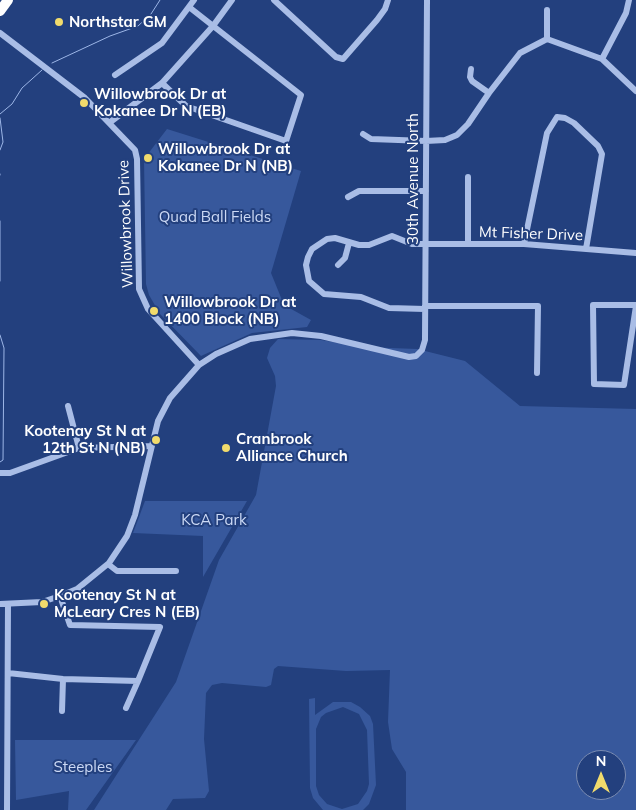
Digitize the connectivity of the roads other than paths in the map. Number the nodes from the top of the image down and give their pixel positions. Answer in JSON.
{"nodes":[{"id":1,"x":8,"y":0,"type":"edge"},
{"id":2,"x":194,"y":0,"type":"edge"},
{"id":3,"x":232,"y":0,"type":"edge"},
{"id":4,"x":274,"y":0,"type":"edge"},
{"id":5,"x":388,"y":0,"type":"edge"},
{"id":6,"x":427,"y":0,"type":"edge"},
{"id":7,"x":629,"y":0,"type":"edge"},
{"id":8,"x":189,"y":7,"type":"junction"},
{"id":9,"x":548,"y":10,"type":"dead end"},
{"id":10,"x":0,"y":11,"type":"edge"},
{"id":11,"x":213,"y":26,"type":"junction"},
{"id":12,"x":0,"y":33,"type":"edge"},
{"id":13,"x":547,"y":39,"type":"junction"},
{"id":14,"x":602,"y":59,"type":"junction"},
{"id":15,"x":471,"y":69,"type":"dead end"},
{"id":16,"x":115,"y":75,"type":"dead end"},
{"id":17,"x":162,"y":83,"type":"junction"},
{"id":18,"x":636,"y":91,"type":"edge"},
{"id":19,"x":489,"y":93,"type":"junction"},
{"id":20,"x":109,"y":123,"type":"junction"},
{"id":21,"x":362,"y":134,"type":"dead end"},
{"id":22,"x":426,"y":141,"type":"junction"},
{"id":23,"x":468,"y":177,"type":"dead end"},
{"id":24,"x":426,"y":191,"type":"junction"},
{"id":25,"x":348,"y":197,"type":"dead end"},
{"id":26,"x":349,"y":243,"type":"junction"},
{"id":27,"x":425,"y":244,"type":"junction"},
{"id":28,"x":468,"y":244,"type":"junction"},
{"id":29,"x":524,"y":244,"type":"junction"},
{"id":30,"x":586,"y":249,"type":"junction"},
{"id":31,"x":636,"y":253,"type":"edge"},
{"id":32,"x":338,"y":264,"type":"dead end"},
{"id":33,"x":636,"y":306,"type":"edge"},
{"id":34,"x":425,"y":308,"type":"junction"},
{"id":35,"x":199,"y":365,"type":"junction"},
{"id":36,"x":537,"y":373,"type":"dead end"},
{"id":37,"x":68,"y":406,"type":"dead end"},
{"id":38,"x":150,"y":446,"type":"junction"},
{"id":39,"x":79,"y":448,"type":"junction"},
{"id":40,"x":0,"y":473,"type":"edge"},
{"id":41,"x":108,"y":564,"type":"junction"},
{"id":42,"x":176,"y":571,"type":"dead end"},
{"id":43,"x":60,"y":596,"type":"junction"},
{"id":44,"x":0,"y":604,"type":"edge"},
{"id":45,"x":8,"y":604,"type":"junction"},
{"id":46,"x":8,"y":672,"type":"junction"},
{"id":47,"x":63,"y":679,"type":"junction"},
{"id":48,"x":138,"y":681,"type":"junction"},
{"id":49,"x":126,"y":708,"type":"dead end"},
{"id":50,"x":62,"y":711,"type":"dead end"},
{"id":51,"x":4,"y":739,"type":"edge"},
{"id":52,"x":7,"y":810,"type":"edge"}],
"edges":[{"from":1,"to":10,"type":"highway"},
{"from":2,"to":8,"type":"street"},
{"from":3,"to":11,"type":"street"},
{"from":4,"to":5,"type":"street"},
{"from":6,"to":22,"type":"street","name":"30th Avenue North"},
{"from":7,"to":14,"type":"street"},
{"from":8,"to":11,"type":"street"},
{"from":8,"to":16,"type":"street"},
{"from":9,"to":13,"type":"street"},
{"from":11,"to":17,"type":"street"},
{"from":11,"to":17,"type":"street"},
{"from":12,"to":20,"type":"street","name":"Willowbrook Drive"},
{"from":13,"to":14,"type":"street"},
{"from":13,"to":19,"type":"street"},
{"from":14,"to":18,"type":"street"},
{"from":15,"to":19,"type":"street"},
{"from":17,"to":20,"type":"street"},
{"from":19,"to":22,"type":"street"},
{"from":20,"to":35,"type":"street","name":"Willowbrook Drive"},
{"from":21,"to":22,"type":"street"},
{"from":22,"to":24,"type":"street","name":"30th Avenue North"},
{"from":23,"to":28,"type":"street"},
{"from":24,"to":25,"type":"street"},
{"from":24,"to":27,"type":"street","name":"30th Avenue North"},
{"from":26,"to":27,"type":"street","name":"Mt Fisher Drive"},
{"from":26,"to":32,"type":"street"},
{"from":26,"to":34,"type":"street","name":"Mt Fisher Drive"},
{"from":27,"to":28,"type":"street","name":"Mt Fisher Drive"},
{"from":27,"to":34,"type":"street","name":"30th Avenue North"},
{"from":28,"to":29,"type":"street","name":"Mt Fisher Drive"},
{"from":29,"to":30,"type":"street","name":"Mt Fisher Drive"},
{"from":29,"to":30,"type":"street"},
{"from":30,"to":31,"type":"street","name":"Mt Fisher Drive"},
{"from":33,"to":33,"type":"street"},
{"from":34,"to":35,"type":"street","name":"30th Avenue North"},
{"from":34,"to":36,"type":"street","name":"Mt Fisher Drive"},
{"from":35,"to":38,"type":"street"},
{"from":37,"to":39,"type":"street"},
{"from":38,"to":39,"type":"street"},
{"from":38,"to":41,"type":"street"},
{"from":39,"to":40,"type":"street"},
{"from":41,"to":42,"type":"street"},
{"from":41,"to":43,"type":"street"},
{"from":43,"to":45,"type":"street"},
{"from":43,"to":48,"type":"street"},
{"from":44,"to":45,"type":"street"},
{"from":45,"to":46,"type":"street"},
{"from":46,"to":47,"type":"street"},
{"from":46,"to":51,"type":"street"},
{"from":47,"to":48,"type":"street"},
{"from":47,"to":50,"type":"street"},
{"from":48,"to":49,"type":"street"},
{"from":51,"to":52,"type":"street"}]}
